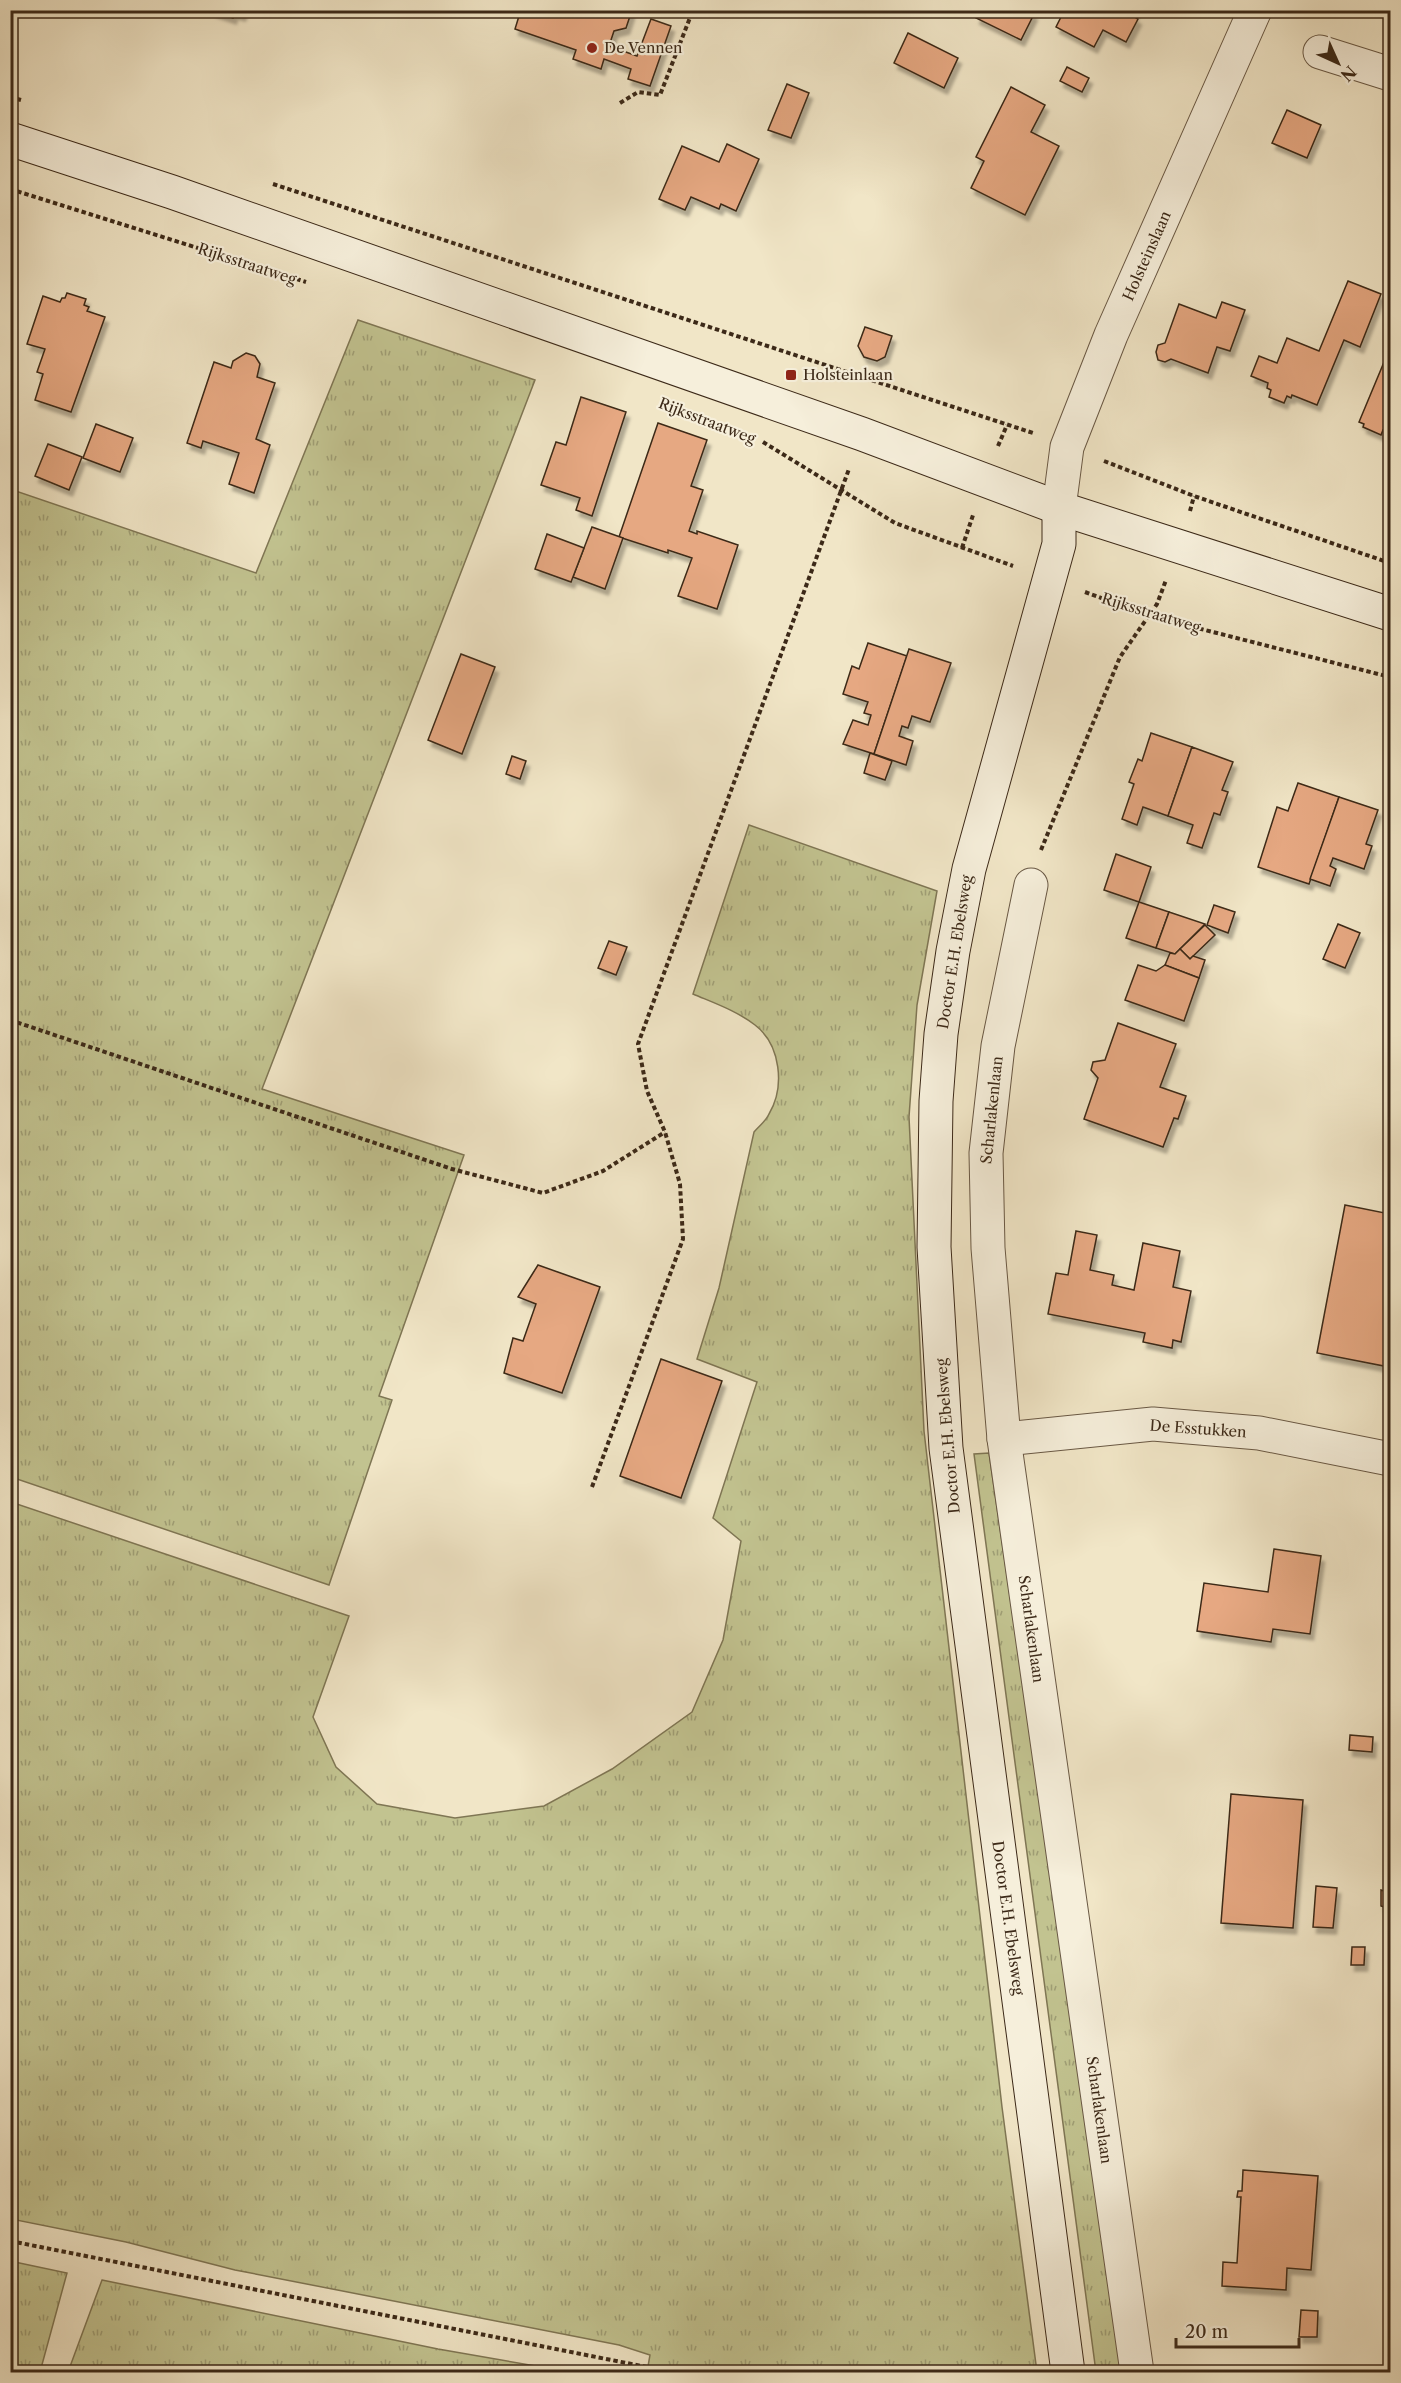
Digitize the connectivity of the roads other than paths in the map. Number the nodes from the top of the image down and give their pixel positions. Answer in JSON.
{"nodes":[{"id":1,"x":1255,"y":10,"type":"edge"},
{"id":2,"x":1320,"y":52,"type":"dead end"},
{"id":3,"x":1390,"y":74,"type":"edge"},
{"id":4,"x":10,"y":139,"type":"edge"},
{"id":5,"x":1059,"y":508,"type":"junction"},
{"id":6,"x":1390,"y":614,"type":"edge"},
{"id":7,"x":1031,"y":885,"type":"road end"},
{"id":8,"x":1004,"y":1439,"type":"junction"},
{"id":9,"x":1390,"y":1459,"type":"edge"},
{"id":10,"x":1068,"y":2373,"type":"edge"},
{"id":11,"x":1137,"y":2373,"type":"edge"}],
"edges":[{"from":1,"to":5,"type":"main road","name":"Holsteinslaan"},
{"from":2,"to":3,"type":"main road"},
{"from":4,"to":5,"type":"main road"},
{"from":5,"to":6,"type":"main road"},
{"from":5,"to":10,"type":"main road","name":"Doctor E.H. Ebelsweg"},
{"from":7,"to":8,"type":"main road","name":"Scharlakenlaan"},
{"from":8,"to":9,"type":"main road","name":"De Esstukken"},
{"from":8,"to":11,"type":"main road","name":"Scharlakenlaan"}]}
